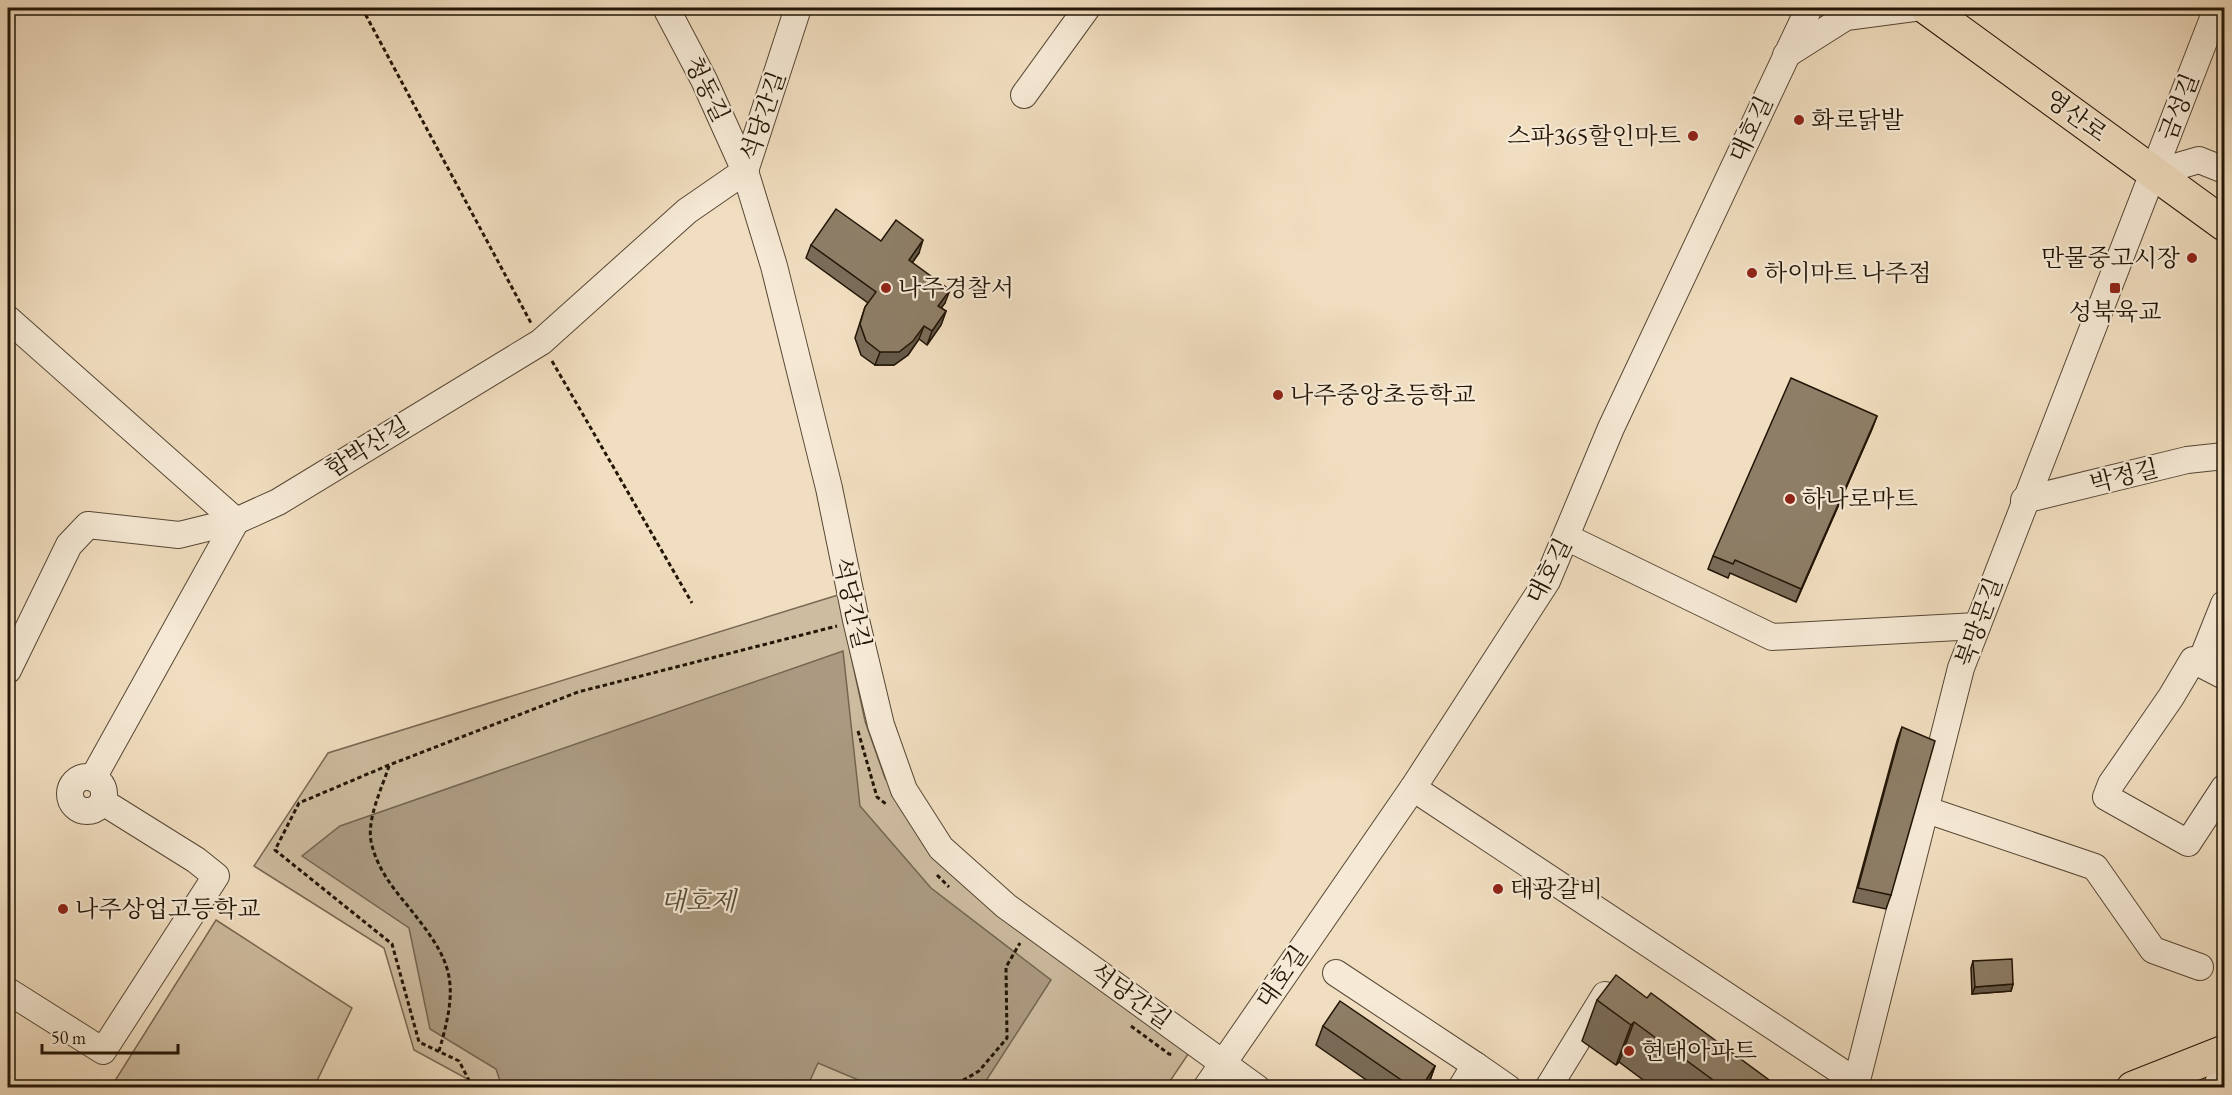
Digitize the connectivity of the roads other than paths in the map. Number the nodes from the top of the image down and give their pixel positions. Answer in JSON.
{"nodes":[{"id":1,"x":666,"y":8,"type":"edge"},
{"id":2,"x":798,"y":8,"type":"edge"},
{"id":3,"x":1087,"y":8,"type":"edge"},
{"id":4,"x":1795,"y":8,"type":"edge"},
{"id":5,"x":1809,"y":8,"type":"edge"},
{"id":6,"x":1914,"y":8,"type":"edge"},
{"id":7,"x":1927,"y":8,"type":"edge"},
{"id":8,"x":2217,"y":8,"type":"edge"},
{"id":9,"x":1786,"y":56,"type":"junction"},
{"id":10,"x":1024,"y":95,"type":"dead end"},
{"id":11,"x":2224,"y":170,"type":"edge"},
{"id":12,"x":745,"y":171,"type":"junction"},
{"id":13,"x":2154,"y":173,"type":"junction"},
{"id":14,"x":2224,"y":224,"type":"edge"},
{"id":15,"x":8,"y":319,"type":"edge"},
{"id":16,"x":2224,"y":456,"type":"edge"},
{"id":17,"x":2024,"y":500,"type":"junction"},
{"id":18,"x":236,"y":521,"type":"junction"},
{"id":19,"x":1566,"y":537,"type":"junction"},
{"id":20,"x":2224,"y":604,"type":"edge"},
{"id":21,"x":1977,"y":626,"type":"junction"},
{"id":22,"x":2200,"y":664,"type":"junction"},
{"id":23,"x":8,"y":670,"type":"edge"},
{"id":24,"x":2224,"y":676,"type":"edge"},
{"id":25,"x":1413,"y":788,"type":"junction"},
{"id":26,"x":2224,"y":788,"type":"edge"},
{"id":27,"x":1924,"y":810,"type":"junction"},
{"id":28,"x":2200,"y":967,"type":"dead end"},
{"id":29,"x":1336,"y":973,"type":"dead end"},
{"id":30,"x":8,"y":991,"type":"edge"},
{"id":31,"x":1625,"y":1009,"type":"edge"},
{"id":32,"x":1223,"y":1062,"type":"junction"},
{"id":33,"x":1475,"y":1065,"type":"junction"},
{"id":34,"x":2222,"y":1071,"type":"edge"},
{"id":35,"x":1856,"y":1085,"type":"edge"},
{"id":36,"x":1206,"y":1088,"type":"edge"},
{"id":37,"x":1257,"y":1088,"type":"edge"},
{"id":38,"x":1461,"y":1088,"type":"edge"},
{"id":39,"x":1508,"y":1088,"type":"edge"},
{"id":40,"x":1548,"y":1088,"type":"edge"},
{"id":41,"x":2133,"y":1088,"type":"edge"},
{"id":42,"x":2191,"y":1088,"type":"edge"}],
"edges":[{"from":1,"to":12,"type":"street","name":"청동길"},
{"from":2,"to":12,"type":"street","name":"석당간길"},
{"from":3,"to":10,"type":"street"},
{"from":4,"to":9,"type":"street"},
{"from":5,"to":9,"type":"street","name":"대호길"},
{"from":6,"to":9,"type":"street"},
{"from":7,"to":13,"type":"main road","name":"영산로"},
{"from":8,"to":13,"type":"street","name":"금성길"},
{"from":9,"to":19,"type":"street","name":"대호길"},
{"from":11,"to":13,"type":"street"},
{"from":12,"to":18,"type":"street","name":"함박산길"},
{"from":12,"to":32,"type":"street","name":"석당간길"},
{"from":13,"to":14,"type":"main road","name":"영산로"},
{"from":13,"to":17,"type":"street","name":"북망문길"},
{"from":15,"to":18,"type":"street"},
{"from":16,"to":17,"type":"street","name":"박정길"},
{"from":17,"to":21,"type":"street","name":"북망문길"},
{"from":18,"to":23,"type":"street","name":"함박산길"},
{"from":18,"to":30,"type":"street"},
{"from":19,"to":21,"type":"street"},
{"from":19,"to":25,"type":"street","name":"대호길"},
{"from":20,"to":22,"type":"street"},
{"from":21,"to":27,"type":"street","name":"북망문길"},
{"from":22,"to":24,"type":"street"},
{"from":22,"to":26,"type":"street"},
{"from":25,"to":32,"type":"street","name":"대호길"},
{"from":25,"to":35,"type":"street"},
{"from":27,"to":28,"type":"street"},
{"from":27,"to":35,"type":"street","name":"북망문길"},
{"from":29,"to":33,"type":"street"},
{"from":31,"to":40,"type":"street"},
{"from":32,"to":36,"type":"street","name":"대호길"},
{"from":32,"to":37,"type":"street","name":"석당간길"},
{"from":33,"to":38,"type":"street"},
{"from":33,"to":39,"type":"street"},
{"from":34,"to":41,"type":"main road"},
{"from":34,"to":42,"type":"main road"}]}
